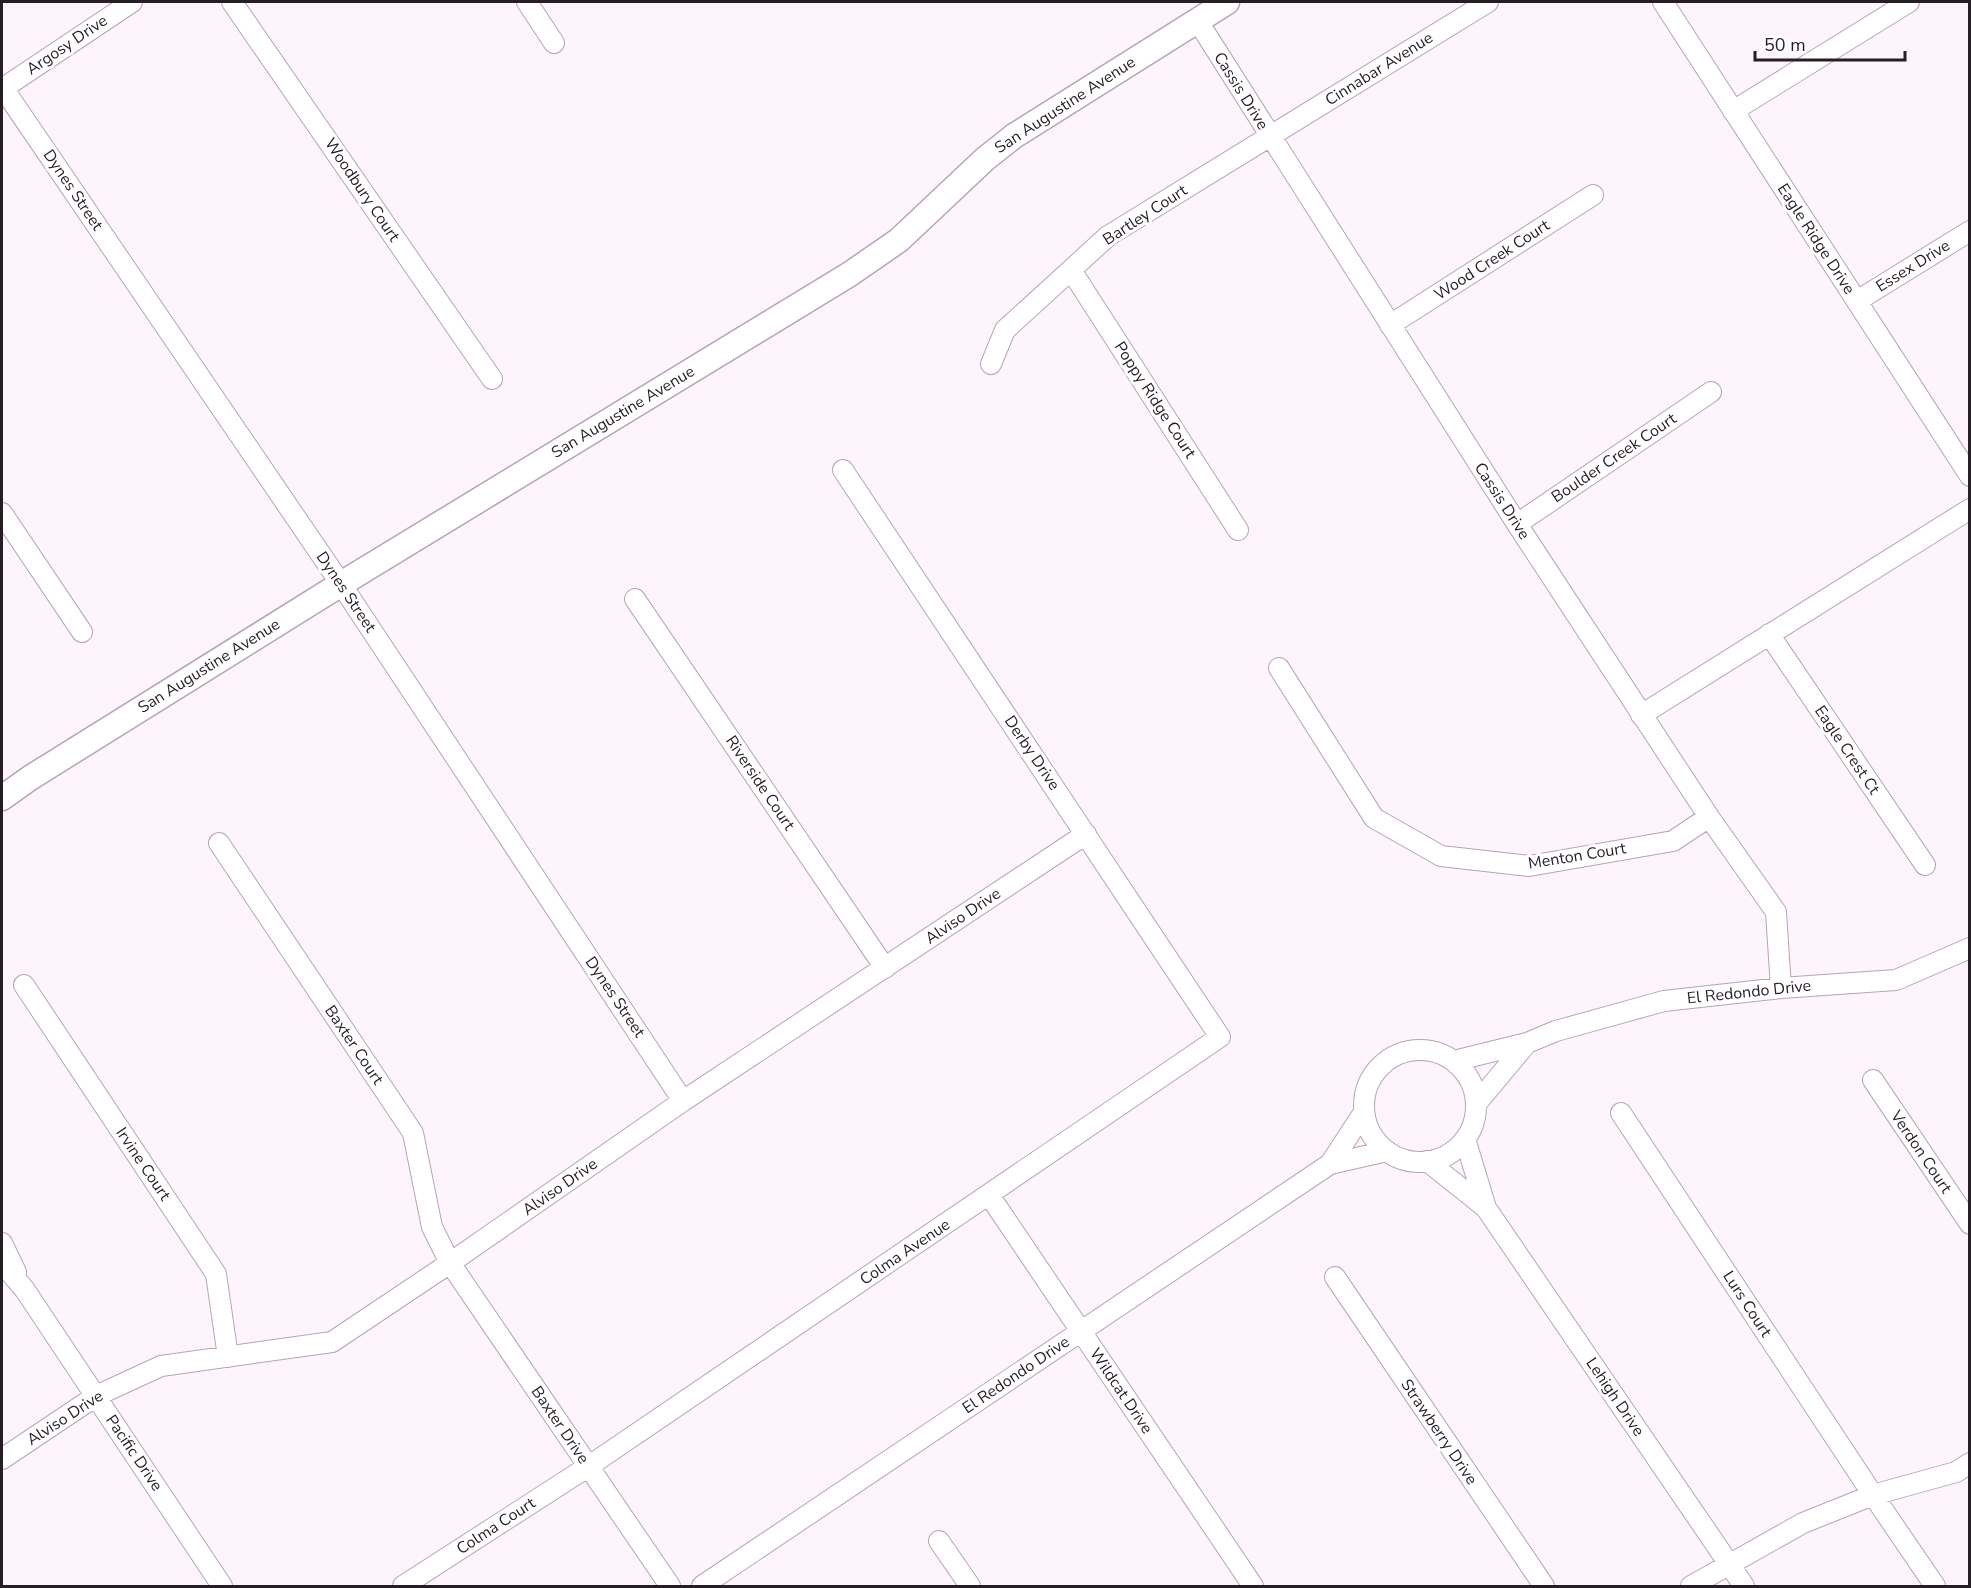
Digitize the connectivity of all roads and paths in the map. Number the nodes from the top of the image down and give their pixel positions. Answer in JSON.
{"nodes":[{"id":1,"x":132,"y":2,"type":"edge"},
{"id":2,"x":232,"y":2,"type":"edge"},
{"id":3,"x":527,"y":2,"type":"edge"},
{"id":4,"x":1227,"y":2,"type":"edge"},
{"id":5,"x":1488,"y":2,"type":"edge"},
{"id":6,"x":1663,"y":2,"type":"edge"},
{"id":7,"x":1909,"y":2,"type":"edge"},
{"id":8,"x":1197,"y":20,"type":"junction"},
{"id":9,"x":554,"y":43,"type":"dead end"},
{"id":10,"x":2,"y":88,"type":"edge"},
{"id":11,"x":1733,"y":111,"type":"junction"},
{"id":12,"x":1270,"y":136,"type":"junction"},
{"id":13,"x":1593,"y":195,"type":"dead end"},
{"id":14,"x":1970,"y":231,"type":"edge"},
{"id":15,"x":1071,"y":270,"type":"junction"},
{"id":16,"x":1857,"y":301,"type":"junction"},
{"id":17,"x":1390,"y":325,"type":"junction"},
{"id":18,"x":992,"y":364,"type":"dead end"},
{"id":19,"x":492,"y":379,"type":"dead end"},
{"id":20,"x":1711,"y":392,"type":"dead end"},
{"id":21,"x":843,"y":470,"type":"dead end"},
{"id":22,"x":1970,"y":476,"type":"edge"},
{"id":23,"x":1970,"y":508,"type":"edge"},
{"id":24,"x":2,"y":513,"type":"edge"},
{"id":25,"x":1517,"y":524,"type":"junction"},
{"id":26,"x":1238,"y":530,"type":"dead end"},
{"id":27,"x":341,"y":584,"type":"junction"},
{"id":28,"x":635,"y":599,"type":"dead end"},
{"id":29,"x":82,"y":632,"type":"dead end"},
{"id":30,"x":1769,"y":634,"type":"junction"},
{"id":31,"x":1279,"y":668,"type":"dead end"},
{"id":32,"x":1641,"y":715,"type":"junction"},
{"id":33,"x":2,"y":798,"type":"edge"},
{"id":34,"x":1708,"y":817,"type":"junction"},
{"id":35,"x":1086,"y":834,"type":"junction"},
{"id":36,"x":219,"y":843,"type":"dead end"},
{"id":37,"x":1925,"y":865,"type":"dead end"},
{"id":38,"x":1970,"y":948,"type":"edge"},
{"id":39,"x":885,"y":968,"type":"junction"},
{"id":40,"x":24,"y":985,"type":"dead end"},
{"id":41,"x":1781,"y":988,"type":"junction"},
{"id":42,"x":1220,"y":1037,"type":"joint"},
{"id":43,"x":1527,"y":1043,"type":"junction"},
{"id":44,"x":1454,"y":1061,"type":"junction"},
{"id":45,"x":1873,"y":1080,"type":"dead end"},
{"id":46,"x":683,"y":1101,"type":"junction"},
{"id":47,"x":1476,"y":1104,"type":"junction"},
{"id":48,"x":1364,"y":1112,"type":"junction"},
{"id":49,"x":1621,"y":1113,"type":"dead end"},
{"id":50,"x":1465,"y":1139,"type":"junction"},
{"id":51,"x":1387,"y":1151,"type":"junction"},
{"id":52,"x":1427,"y":1161,"type":"junction"},
{"id":53,"x":1330,"y":1164,"type":"junction"},
{"id":54,"x":989,"y":1195,"type":"junction"},
{"id":55,"x":1486,"y":1208,"type":"junction"},
{"id":56,"x":1970,"y":1224,"type":"edge"},
{"id":57,"x":2,"y":1243,"type":"edge"},
{"id":58,"x":2,"y":1263,"type":"edge"},
{"id":59,"x":450,"y":1263,"type":"junction"},
{"id":60,"x":1335,"y":1276,"type":"dead end"},
{"id":61,"x":25,"y":1290,"type":"junction"},
{"id":62,"x":1081,"y":1332,"type":"junction"},
{"id":63,"x":228,"y":1357,"type":"junction"},
{"id":64,"x":96,"y":1396,"type":"junction"},
{"id":65,"x":2,"y":1459,"type":"edge"},
{"id":66,"x":1970,"y":1463,"type":"edge"},
{"id":67,"x":589,"y":1466,"type":"junction"},
{"id":68,"x":1873,"y":1496,"type":"junction"},
{"id":69,"x":939,"y":1541,"type":"dead end"},
{"id":70,"x":1729,"y":1563,"type":"junction"},
{"id":71,"x":222,"y":1587,"type":"edge"},
{"id":72,"x":403,"y":1587,"type":"edge"},
{"id":73,"x":670,"y":1587,"type":"edge"},
{"id":74,"x":702,"y":1587,"type":"edge"},
{"id":75,"x":970,"y":1587,"type":"edge"},
{"id":76,"x":1253,"y":1587,"type":"edge"},
{"id":77,"x":1544,"y":1587,"type":"edge"},
{"id":78,"x":1691,"y":1587,"type":"edge"},
{"id":79,"x":1744,"y":1587,"type":"edge"},
{"id":80,"x":1935,"y":1587,"type":"edge"}],
"edges":[{"from":1,"to":10,"type":"street","name":"Argosy Drive"},
{"from":2,"to":19,"type":"street","name":"Woodbury Court"},
{"from":3,"to":9,"type":"street"},
{"from":4,"to":8,"type":"street","name":"San Augustine Avenue"},
{"from":5,"to":12,"type":"street","name":"Cinnabar Avenue"},
{"from":6,"to":11,"type":"street","name":"Eagle Ridge Drive"},
{"from":7,"to":11,"type":"street"},
{"from":8,"to":12,"type":"street","name":"Cassis Drive"},
{"from":8,"to":27,"type":"street","name":"San Augustine Avenue"},
{"from":10,"to":27,"type":"street","name":"Dynes Street"},
{"from":11,"to":16,"type":"street","name":"Eagle Ridge Drive"},
{"from":12,"to":15,"type":"street","name":"Bartley Court"},
{"from":12,"to":17,"type":"street","name":"Cassis Drive"},
{"from":13,"to":17,"type":"street","name":"Wood Creek Court"},
{"from":14,"to":16,"type":"street","name":"Essex Drive"},
{"from":15,"to":18,"type":"street","name":"Bartley Court"},
{"from":15,"to":26,"type":"street","name":"Poppy Ridge Court"},
{"from":16,"to":22,"type":"street","name":"Eagle Ridge Drive"},
{"from":17,"to":25,"type":"street","name":"Cassis Drive"},
{"from":20,"to":25,"type":"street","name":"Boulder Creek Court"},
{"from":21,"to":35,"type":"street","name":"Derby Drive"},
{"from":23,"to":30,"type":"street"},
{"from":24,"to":29,"type":"street"},
{"from":25,"to":32,"type":"street","name":"Cassis Drive"},
{"from":27,"to":33,"type":"street","name":"San Augustine Avenue"},
{"from":27,"to":46,"type":"street","name":"Dynes Street"},
{"from":28,"to":39,"type":"street","name":"Riverside Court"},
{"from":30,"to":32,"type":"street"},
{"from":30,"to":37,"type":"street","name":"Eagle Crest Ct"},
{"from":31,"to":34,"type":"street","name":"Menton Court"},
{"from":32,"to":34,"type":"street","name":"Cassis Drive"},
{"from":34,"to":41,"type":"street","name":"Cassis Drive"},
{"from":35,"to":39,"type":"street","name":"Alviso Drive"},
{"from":35,"to":42,"type":"street","name":"Derby Drive"},
{"from":36,"to":59,"type":"street","name":"Baxter Court"},
{"from":38,"to":41,"type":"street","name":"El Redondo Drive"},
{"from":39,"to":46,"type":"street","name":"Alviso Drive"},
{"from":40,"to":63,"type":"street","name":"Irvine Court"},
{"from":41,"to":43,"type":"street","name":"El Redondo Drive"},
{"from":42,"to":54,"type":"street","name":"Colma Avenue"},
{"from":43,"to":44,"type":"street","name":"El Redondo Drive"},
{"from":43,"to":47,"type":"street","name":"El Redondo Drive"},
{"from":44,"to":47,"type":"street"},
{"from":44,"to":48,"type":"street"},
{"from":45,"to":56,"type":"street","name":"Verdon Court"},
{"from":46,"to":59,"type":"street","name":"Alviso Drive"},
{"from":47,"to":50,"type":"street"},
{"from":48,"to":51,"type":"street"},
{"from":48,"to":53,"type":"street","name":"El Redondo Drive"},
{"from":49,"to":68,"type":"street","name":"Lurs Court"},
{"from":50,"to":52,"type":"street"},
{"from":50,"to":55,"type":"street","name":"Lehigh Drive"},
{"from":51,"to":52,"type":"street"},
{"from":51,"to":53,"type":"street","name":"El Redondo Drive"},
{"from":52,"to":55,"type":"street","name":"Lehigh Drive"},
{"from":53,"to":62,"type":"street","name":"El Redondo Drive"},
{"from":54,"to":62,"type":"street","name":"Wildcat Drive"},
{"from":54,"to":67,"type":"street","name":"Colma Avenue"},
{"from":55,"to":70,"type":"street","name":"Lehigh Drive"},
{"from":57,"to":61,"type":"street","name":"Pacific Drive"},
{"from":58,"to":61,"type":"street","name":"Pacific Drive"},
{"from":59,"to":63,"type":"street","name":"Alviso Drive"},
{"from":59,"to":67,"type":"street","name":"Baxter Drive"},
{"from":60,"to":77,"type":"street","name":"Strawberry Drive"},
{"from":61,"to":64,"type":"street","name":"Pacific Drive"},
{"from":62,"to":74,"type":"street","name":"El Redondo Drive"},
{"from":62,"to":76,"type":"street","name":"Wildcat Drive"},
{"from":63,"to":64,"type":"street","name":"Alviso Drive"},
{"from":64,"to":65,"type":"street","name":"Alviso Drive"},
{"from":64,"to":71,"type":"street","name":"Pacific Drive"},
{"from":66,"to":68,"type":"street"},
{"from":67,"to":72,"type":"street","name":"Colma Court"},
{"from":67,"to":73,"type":"street","name":"Baxter Drive"},
{"from":68,"to":70,"type":"street"},
{"from":68,"to":80,"type":"street","name":"Lurs Court"},
{"from":69,"to":75,"type":"street"},
{"from":70,"to":78,"type":"street"},
{"from":70,"to":79,"type":"street","name":"Lehigh Drive"}]}
